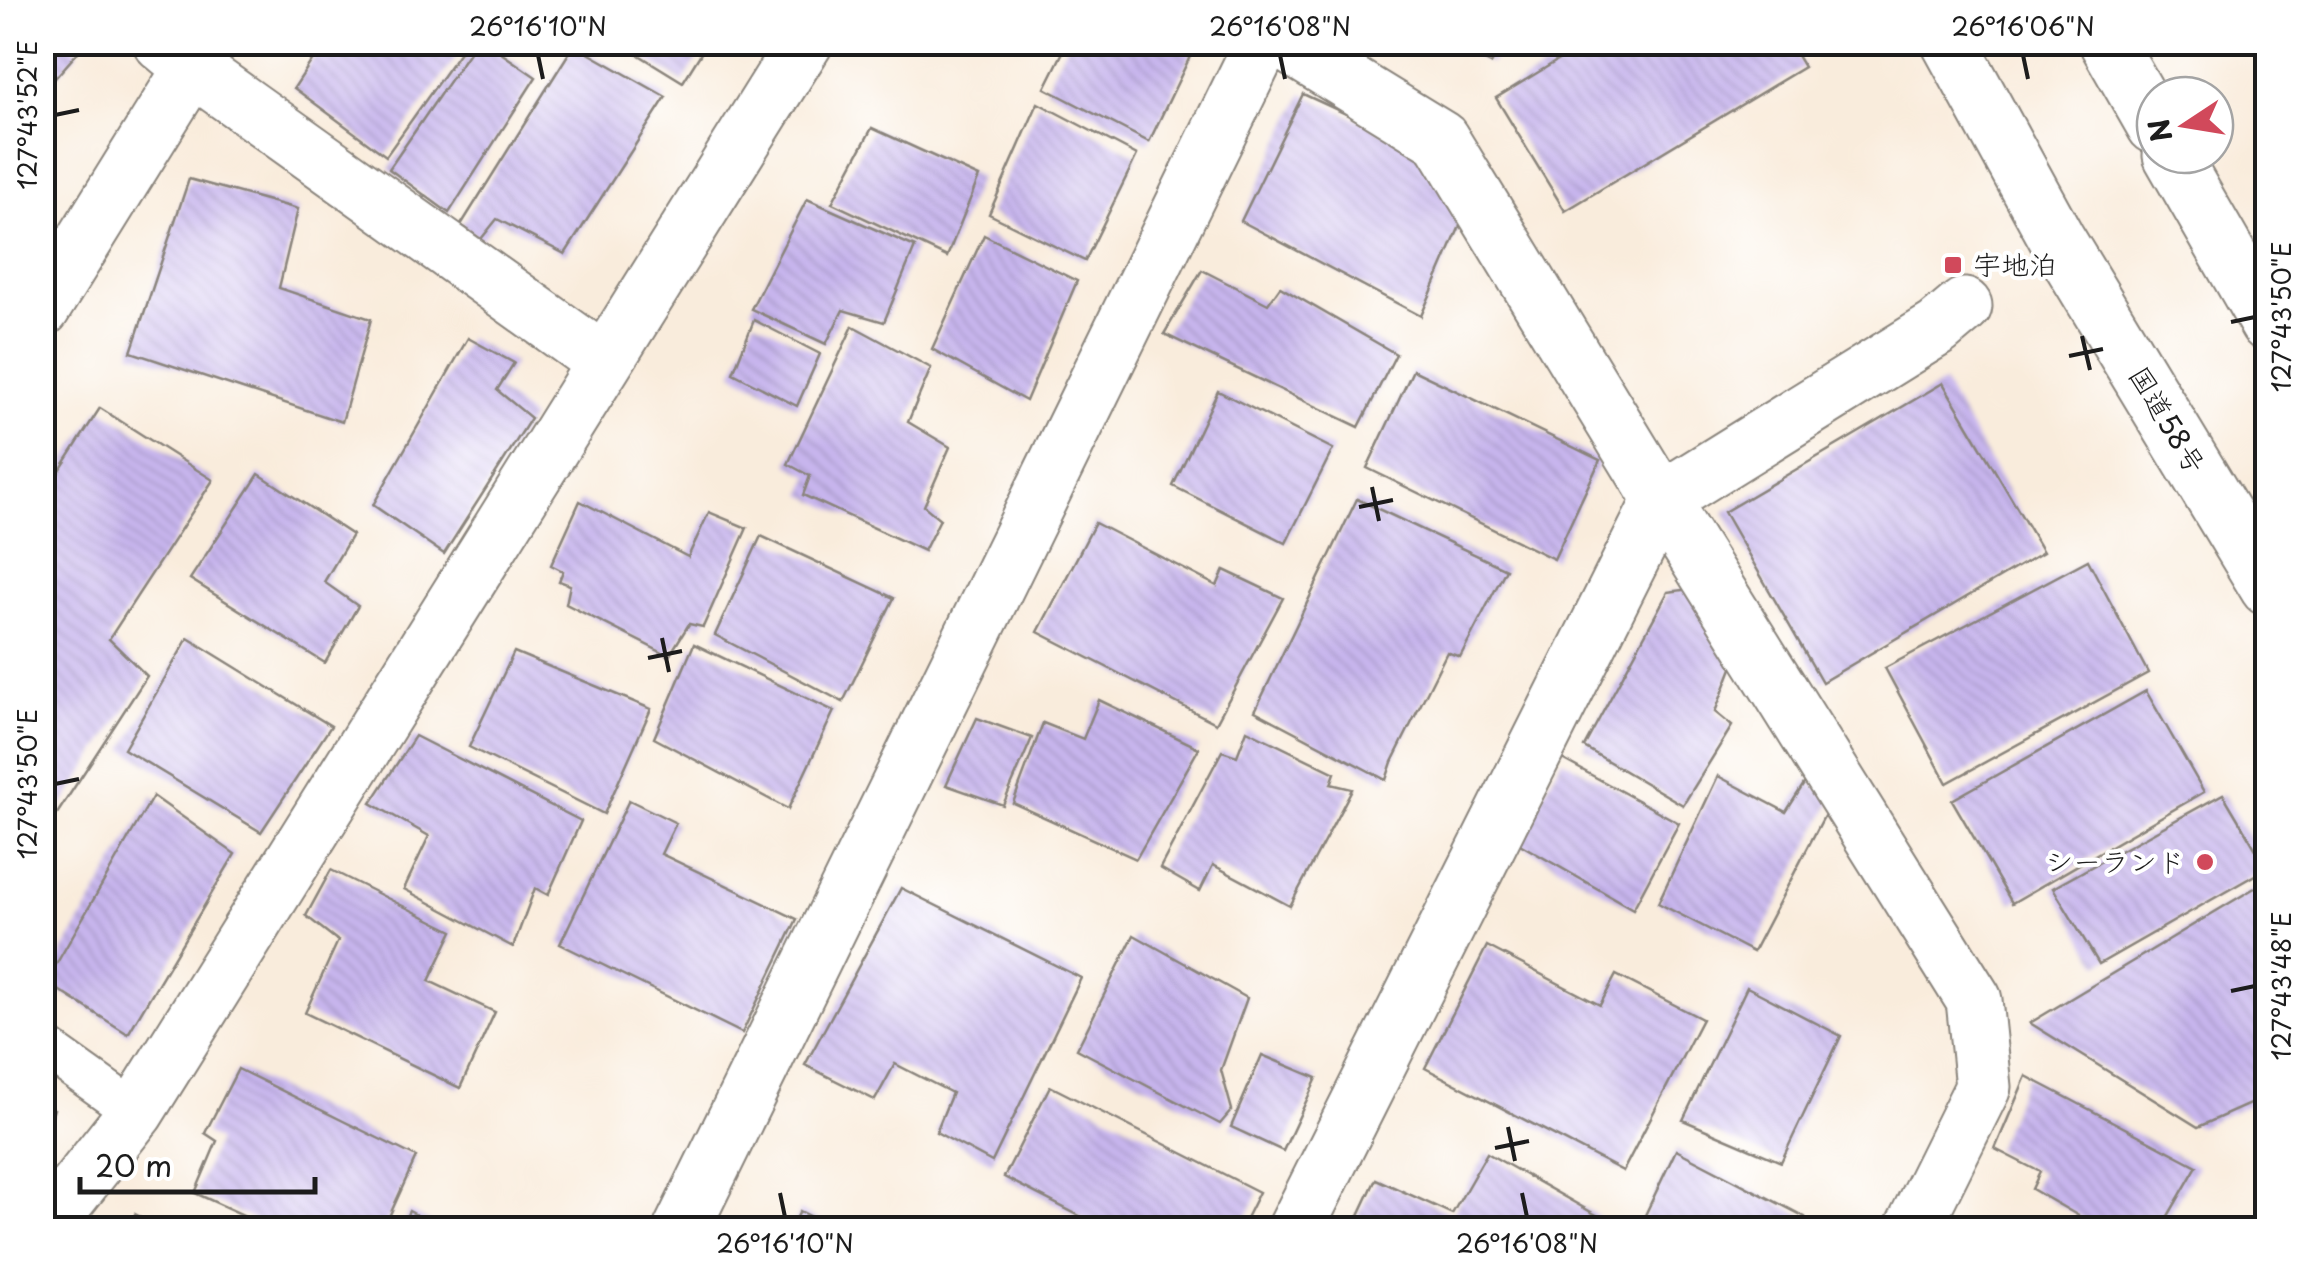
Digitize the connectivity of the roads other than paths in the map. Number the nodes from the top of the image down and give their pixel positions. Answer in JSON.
{"nodes":[{"id":1,"x":805,"y":42,"type":"edge"},
{"id":2,"x":1263,"y":42,"type":"edge"},
{"id":3,"x":1283,"y":42,"type":"edge"},
{"id":4,"x":1948,"y":42,"type":"edge"},
{"id":5,"x":2107,"y":42,"type":"edge"},
{"id":6,"x":187,"y":51,"type":"edge"},
{"id":7,"x":2135,"y":91,"type":"edge"},
{"id":8,"x":2182,"y":175,"type":"edge"},
{"id":9,"x":48,"y":289,"type":"edge"},
{"id":10,"x":1964,"y":306,"type":"dead end"},
{"id":11,"x":2268,"y":324,"type":"edge"},
{"id":12,"x":604,"y":362,"type":"junction"},
{"id":13,"x":1661,"y":500,"type":"junction"},
{"id":14,"x":2268,"y":588,"type":"edge"},
{"id":15,"x":42,"y":1046,"type":"edge"},
{"id":16,"x":136,"y":1112,"type":"junction"},
{"id":17,"x":43,"y":1230,"type":"edge"},
{"id":18,"x":681,"y":1230,"type":"edge"},
{"id":19,"x":1296,"y":1230,"type":"edge"},
{"id":20,"x":1912,"y":1230,"type":"edge"}],
"edges":[{"from":1,"to":12,"type":"main road"},
{"from":2,"to":18,"type":"main road"},
{"from":3,"to":13,"type":"main road"},
{"from":4,"to":14,"type":"main road","name":"国道58号"},
{"from":5,"to":7,"type":"main road"},
{"from":6,"to":9,"type":"main road"},
{"from":6,"to":12,"type":"main road"},
{"from":8,"to":11,"type":"main road"},
{"from":10,"to":13,"type":"main road"},
{"from":12,"to":16,"type":"main road"},
{"from":13,"to":19,"type":"main road"},
{"from":13,"to":20,"type":"main road"},
{"from":15,"to":16,"type":"lane"},
{"from":16,"to":17,"type":"main road"}]}
